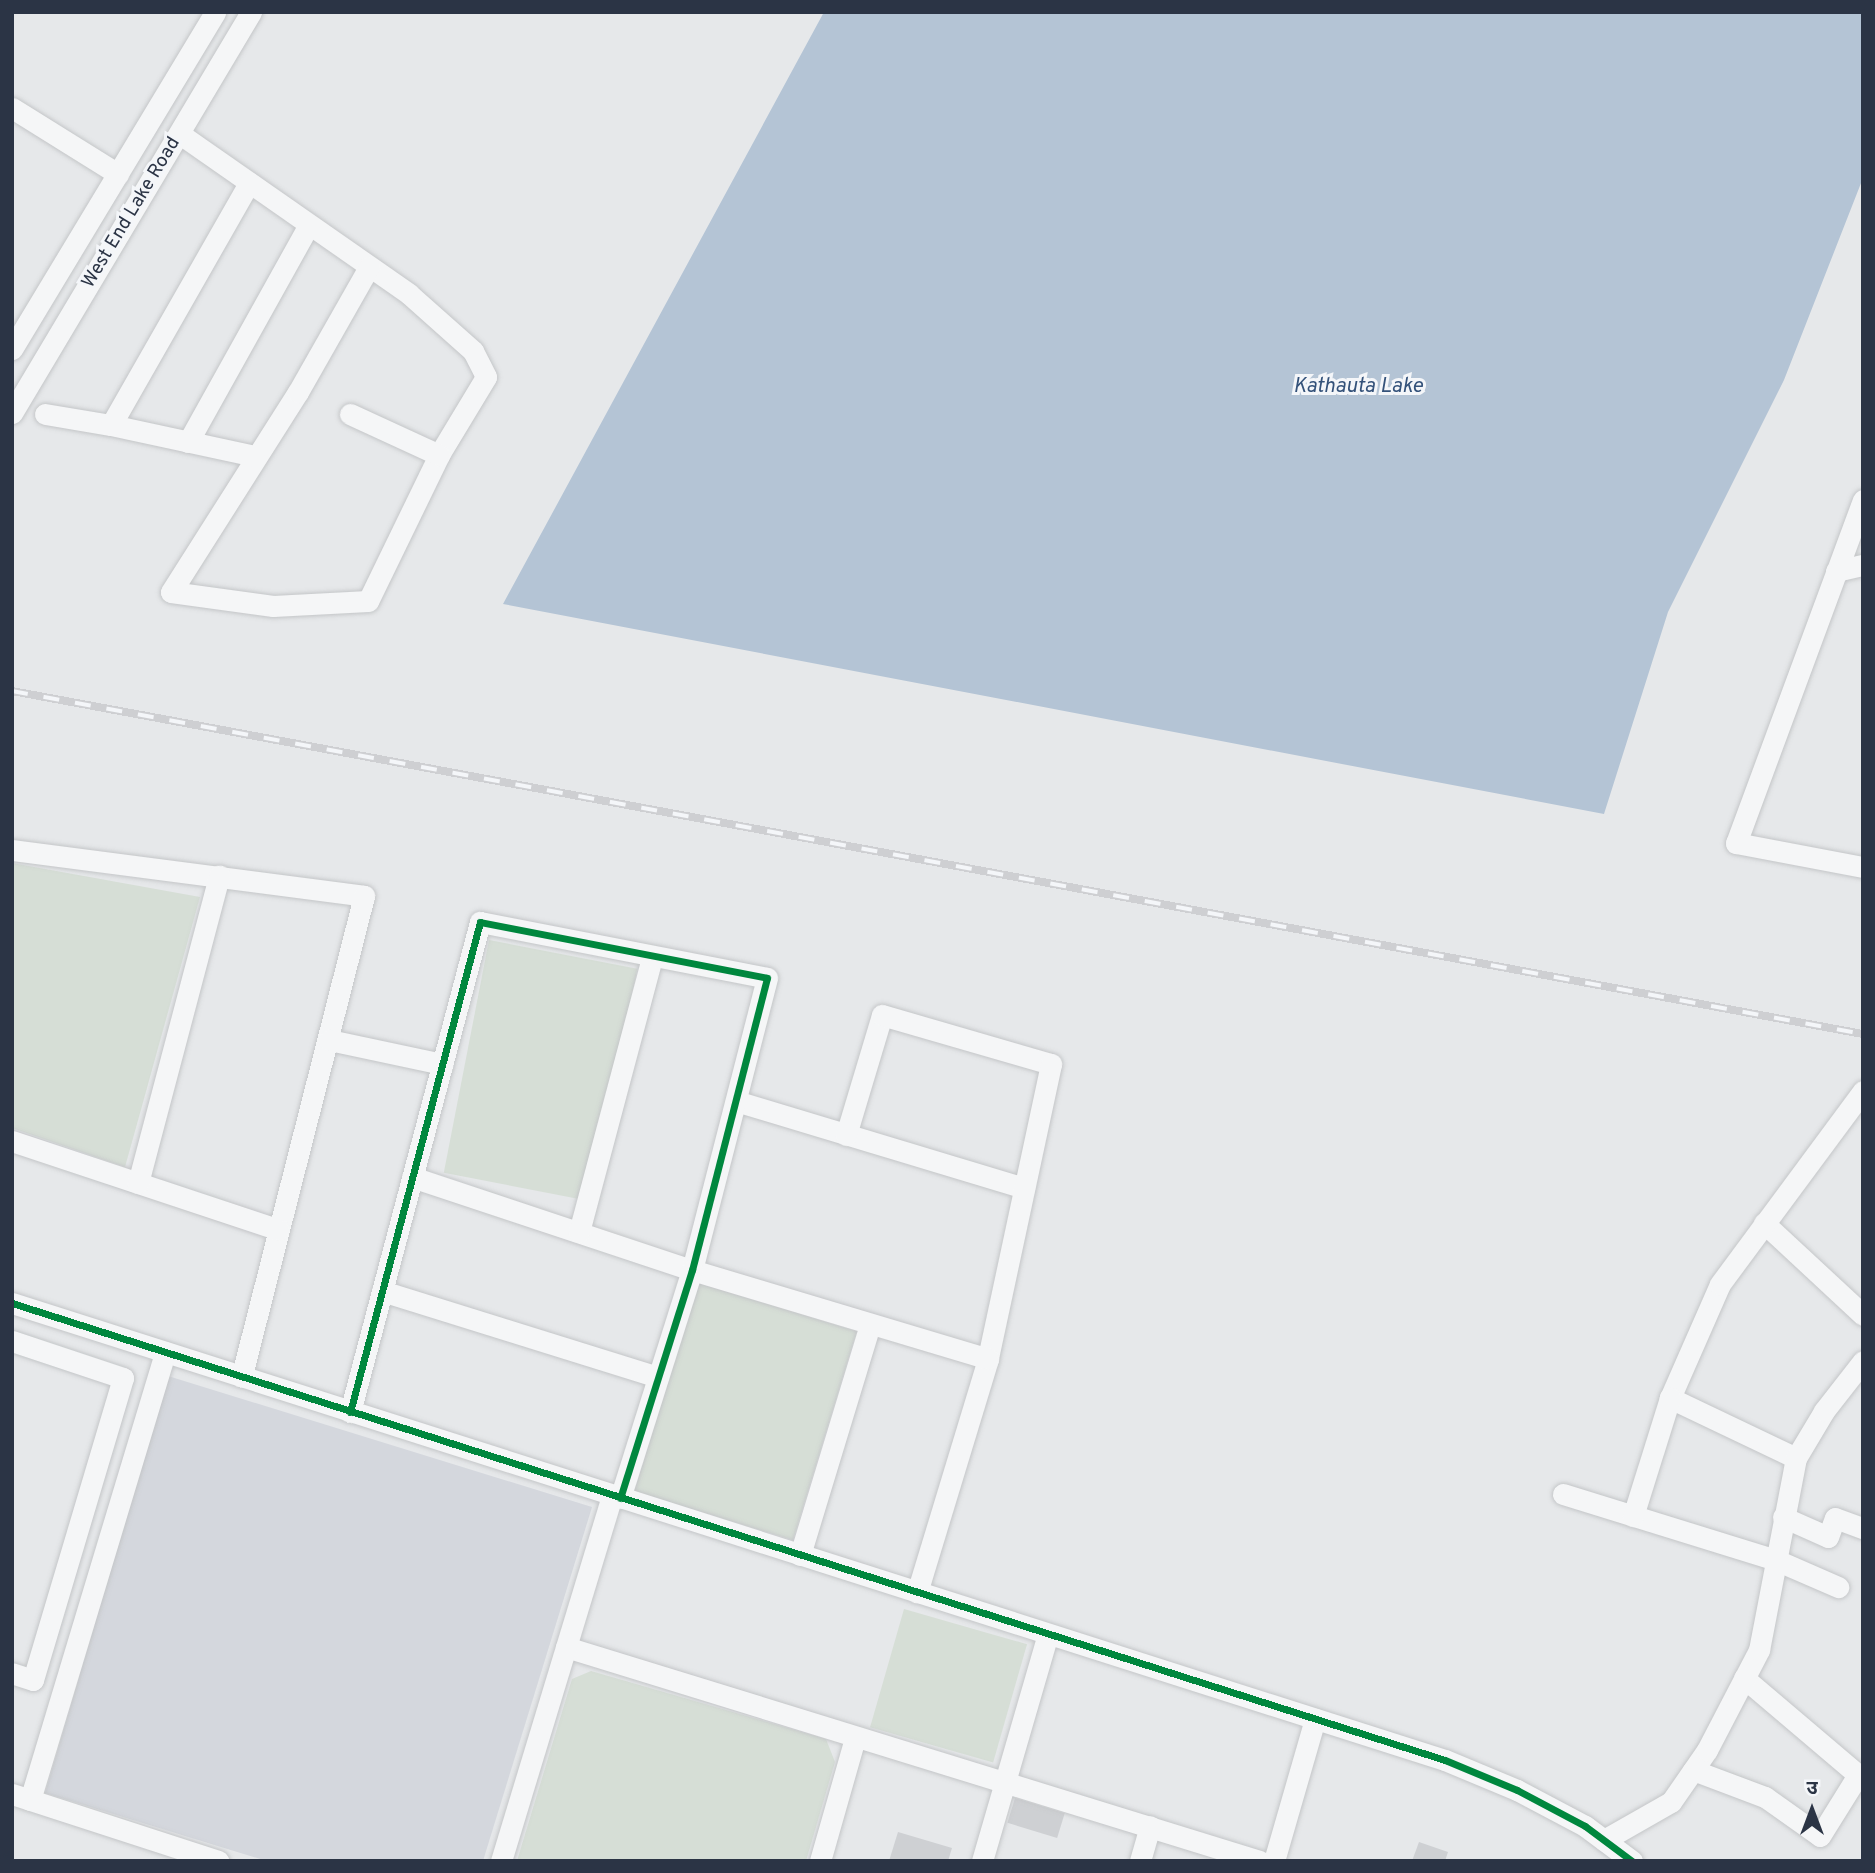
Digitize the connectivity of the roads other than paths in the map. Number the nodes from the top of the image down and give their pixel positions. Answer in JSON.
{"nodes":[{"id":1,"x":215,"y":12,"type":"edge"},
{"id":2,"x":251,"y":12,"type":"edge"},
{"id":3,"x":12,"y":108,"type":"edge"},
{"id":4,"x":180,"y":134,"type":"junction"},
{"id":5,"x":118,"y":174,"type":"junction"},
{"id":6,"x":249,"y":183,"type":"junction"},
{"id":7,"x":309,"y":225,"type":"junction"},
{"id":8,"x":369,"y":267,"type":"junction"},
{"id":9,"x":12,"y":349,"type":"edge"},
{"id":10,"x":12,"y":413,"type":"edge"},
{"id":11,"x":45,"y":414,"type":"dead end"},
{"id":12,"x":350,"y":414,"type":"dead end"},
{"id":13,"x":111,"y":425,"type":"junction"},
{"id":14,"x":188,"y":442,"type":"junction"},
{"id":15,"x":439,"y":455,"type":"junction"},
{"id":16,"x":254,"y":456,"type":"dead end"},
{"id":17,"x":1863,"y":500,"type":"edge"},
{"id":18,"x":1863,"y":565,"type":"edge"},
{"id":19,"x":1836,"y":571,"type":"junction"},
{"id":20,"x":12,"y":850,"type":"edge"},
{"id":21,"x":1863,"y":867,"type":"edge"},
{"id":22,"x":219,"y":876,"type":"junction"},
{"id":23,"x":652,"y":958,"type":"junction"},
{"id":24,"x":329,"y":1040,"type":"junction"},
{"id":25,"x":442,"y":1064,"type":"junction"},
{"id":26,"x":1863,"y":1091,"type":"edge"},
{"id":27,"x":736,"y":1101,"type":"junction"},
{"id":28,"x":846,"y":1135,"type":"junction"},
{"id":29,"x":12,"y":1141,"type":"edge"},
{"id":30,"x":412,"y":1177,"type":"junction"},
{"id":31,"x":138,"y":1183,"type":"junction"},
{"id":32,"x":1024,"y":1188,"type":"junction"},
{"id":33,"x":1764,"y":1223,"type":"junction"},
{"id":34,"x":279,"y":1230,"type":"junction"},
{"id":35,"x":579,"y":1232,"type":"junction"},
{"id":36,"x":692,"y":1270,"type":"junction"},
{"id":37,"x":382,"y":1291,"type":"junction"},
{"id":38,"x":12,"y":1303,"type":"edge"},
{"id":39,"x":1863,"y":1315,"type":"edge"},
{"id":40,"x":870,"y":1324,"type":"junction"},
{"id":41,"x":12,"y":1341,"type":"edge"},
{"id":42,"x":165,"y":1352,"type":"junction"},
{"id":43,"x":988,"y":1359,"type":"junction"},
{"id":44,"x":1863,"y":1361,"type":"edge"},
{"id":45,"x":242,"y":1377,"type":"junction"},
{"id":46,"x":658,"y":1377,"type":"junction"},
{"id":47,"x":1670,"y":1398,"type":"junction"},
{"id":48,"x":350,"y":1412,"type":"junction"},
{"id":49,"x":1796,"y":1458,"type":"junction"},
{"id":50,"x":1563,"y":1494,"type":"dead end"},
{"id":51,"x":616,"y":1497,"type":"junction"},
{"id":52,"x":1633,"y":1516,"type":"junction"},
{"id":53,"x":1783,"y":1517,"type":"junction"},
{"id":54,"x":1863,"y":1528,"type":"edge"},
{"id":55,"x":800,"y":1555,"type":"junction"},
{"id":56,"x":1776,"y":1560,"type":"junction"},
{"id":57,"x":1838,"y":1587,"type":"dead end"},
{"id":58,"x":917,"y":1592,"type":"junction"},
{"id":59,"x":1048,"y":1634,"type":"junction"},
{"id":60,"x":566,"y":1647,"type":"junction"},
{"id":61,"x":12,"y":1673,"type":"edge"},
{"id":62,"x":1744,"y":1678,"type":"junction"},
{"id":63,"x":1315,"y":1719,"type":"junction"},
{"id":64,"x":855,"y":1738,"type":"junction"},
{"id":65,"x":1693,"y":1770,"type":"junction"},
{"id":66,"x":1860,"y":1777,"type":"edge"},
{"id":67,"x":1006,"y":1781,"type":"junction"},
{"id":68,"x":21,"y":1797,"type":"edge"},
{"id":69,"x":1150,"y":1826,"type":"junction"},
{"id":70,"x":1604,"y":1840,"type":"junction"},
{"id":71,"x":218,"y":1861,"type":"edge"},
{"id":72,"x":501,"y":1861,"type":"edge"},
{"id":73,"x":820,"y":1861,"type":"edge"},
{"id":74,"x":982,"y":1861,"type":"edge"},
{"id":75,"x":1140,"y":1861,"type":"edge"},
{"id":76,"x":1260,"y":1861,"type":"edge"},
{"id":77,"x":1274,"y":1861,"type":"edge"},
{"id":78,"x":1632,"y":1861,"type":"edge"}],
"edges":[{"from":1,"to":5,"type":"street","name":"West End Lake Road"},
{"from":2,"to":4,"type":"street","name":"West End Lake Road"},
{"from":3,"to":5,"type":"street"},
{"from":4,"to":6,"type":"street"},
{"from":4,"to":10,"type":"street","name":"West End Lake Road"},
{"from":5,"to":9,"type":"street","name":"West End Lake Road"},
{"from":6,"to":7,"type":"street"},
{"from":6,"to":13,"type":"street"},
{"from":7,"to":8,"type":"street"},
{"from":7,"to":14,"type":"street"},
{"from":8,"to":15,"type":"street"},
{"from":8,"to":15,"type":"street"},
{"from":11,"to":13,"type":"street"},
{"from":12,"to":15,"type":"street"},
{"from":13,"to":14,"type":"street"},
{"from":14,"to":16,"type":"street"},
{"from":17,"to":19,"type":"street"},
{"from":18,"to":19,"type":"street"},
{"from":19,"to":21,"type":"street"},
{"from":20,"to":22,"type":"street"},
{"from":22,"to":24,"type":"street"},
{"from":22,"to":31,"type":"street"},
{"from":23,"to":25,"type":"street"},
{"from":23,"to":27,"type":"street"},
{"from":23,"to":35,"type":"street"},
{"from":24,"to":25,"type":"street"},
{"from":24,"to":34,"type":"street"},
{"from":25,"to":30,"type":"street"},
{"from":26,"to":33,"type":"street"},
{"from":27,"to":28,"type":"street"},
{"from":27,"to":36,"type":"street"},
{"from":28,"to":32,"type":"street"},
{"from":28,"to":32,"type":"street"},
{"from":29,"to":31,"type":"street"},
{"from":30,"to":35,"type":"street"},
{"from":30,"to":37,"type":"street"},
{"from":31,"to":34,"type":"street"},
{"from":32,"to":43,"type":"street"},
{"from":33,"to":39,"type":"street"},
{"from":33,"to":47,"type":"street"},
{"from":34,"to":45,"type":"street"},
{"from":35,"to":36,"type":"street"},
{"from":36,"to":40,"type":"street"},
{"from":36,"to":46,"type":"street"},
{"from":37,"to":46,"type":"street"},
{"from":37,"to":48,"type":"street"},
{"from":38,"to":42,"type":"street"},
{"from":40,"to":43,"type":"street"},
{"from":40,"to":55,"type":"street"},
{"from":41,"to":61,"type":"street"},
{"from":42,"to":45,"type":"street"},
{"from":42,"to":68,"type":"street"},
{"from":43,"to":58,"type":"street"},
{"from":44,"to":49,"type":"street"},
{"from":45,"to":48,"type":"street"},
{"from":46,"to":51,"type":"street"},
{"from":47,"to":49,"type":"street"},
{"from":47,"to":52,"type":"street"},
{"from":48,"to":51,"type":"street"},
{"from":49,"to":53,"type":"street"},
{"from":50,"to":52,"type":"street"},
{"from":51,"to":55,"type":"street"},
{"from":51,"to":60,"type":"street"},
{"from":52,"to":56,"type":"street"},
{"from":53,"to":54,"type":"street"},
{"from":53,"to":56,"type":"street"},
{"from":55,"to":58,"type":"street"},
{"from":56,"to":57,"type":"street"},
{"from":56,"to":62,"type":"street"},
{"from":58,"to":59,"type":"street"},
{"from":59,"to":63,"type":"street"},
{"from":59,"to":67,"type":"street"},
{"from":60,"to":64,"type":"street"},
{"from":60,"to":72,"type":"street"},
{"from":62,"to":65,"type":"street"},
{"from":62,"to":66,"type":"street"},
{"from":63,"to":70,"type":"street"},
{"from":63,"to":77,"type":"street"},
{"from":64,"to":67,"type":"street"},
{"from":64,"to":73,"type":"street"},
{"from":65,"to":66,"type":"street"},
{"from":65,"to":70,"type":"street"},
{"from":67,"to":69,"type":"street"},
{"from":67,"to":74,"type":"street"},
{"from":68,"to":71,"type":"street"},
{"from":69,"to":75,"type":"street"},
{"from":69,"to":76,"type":"street"},
{"from":70,"to":78,"type":"street"}]}
